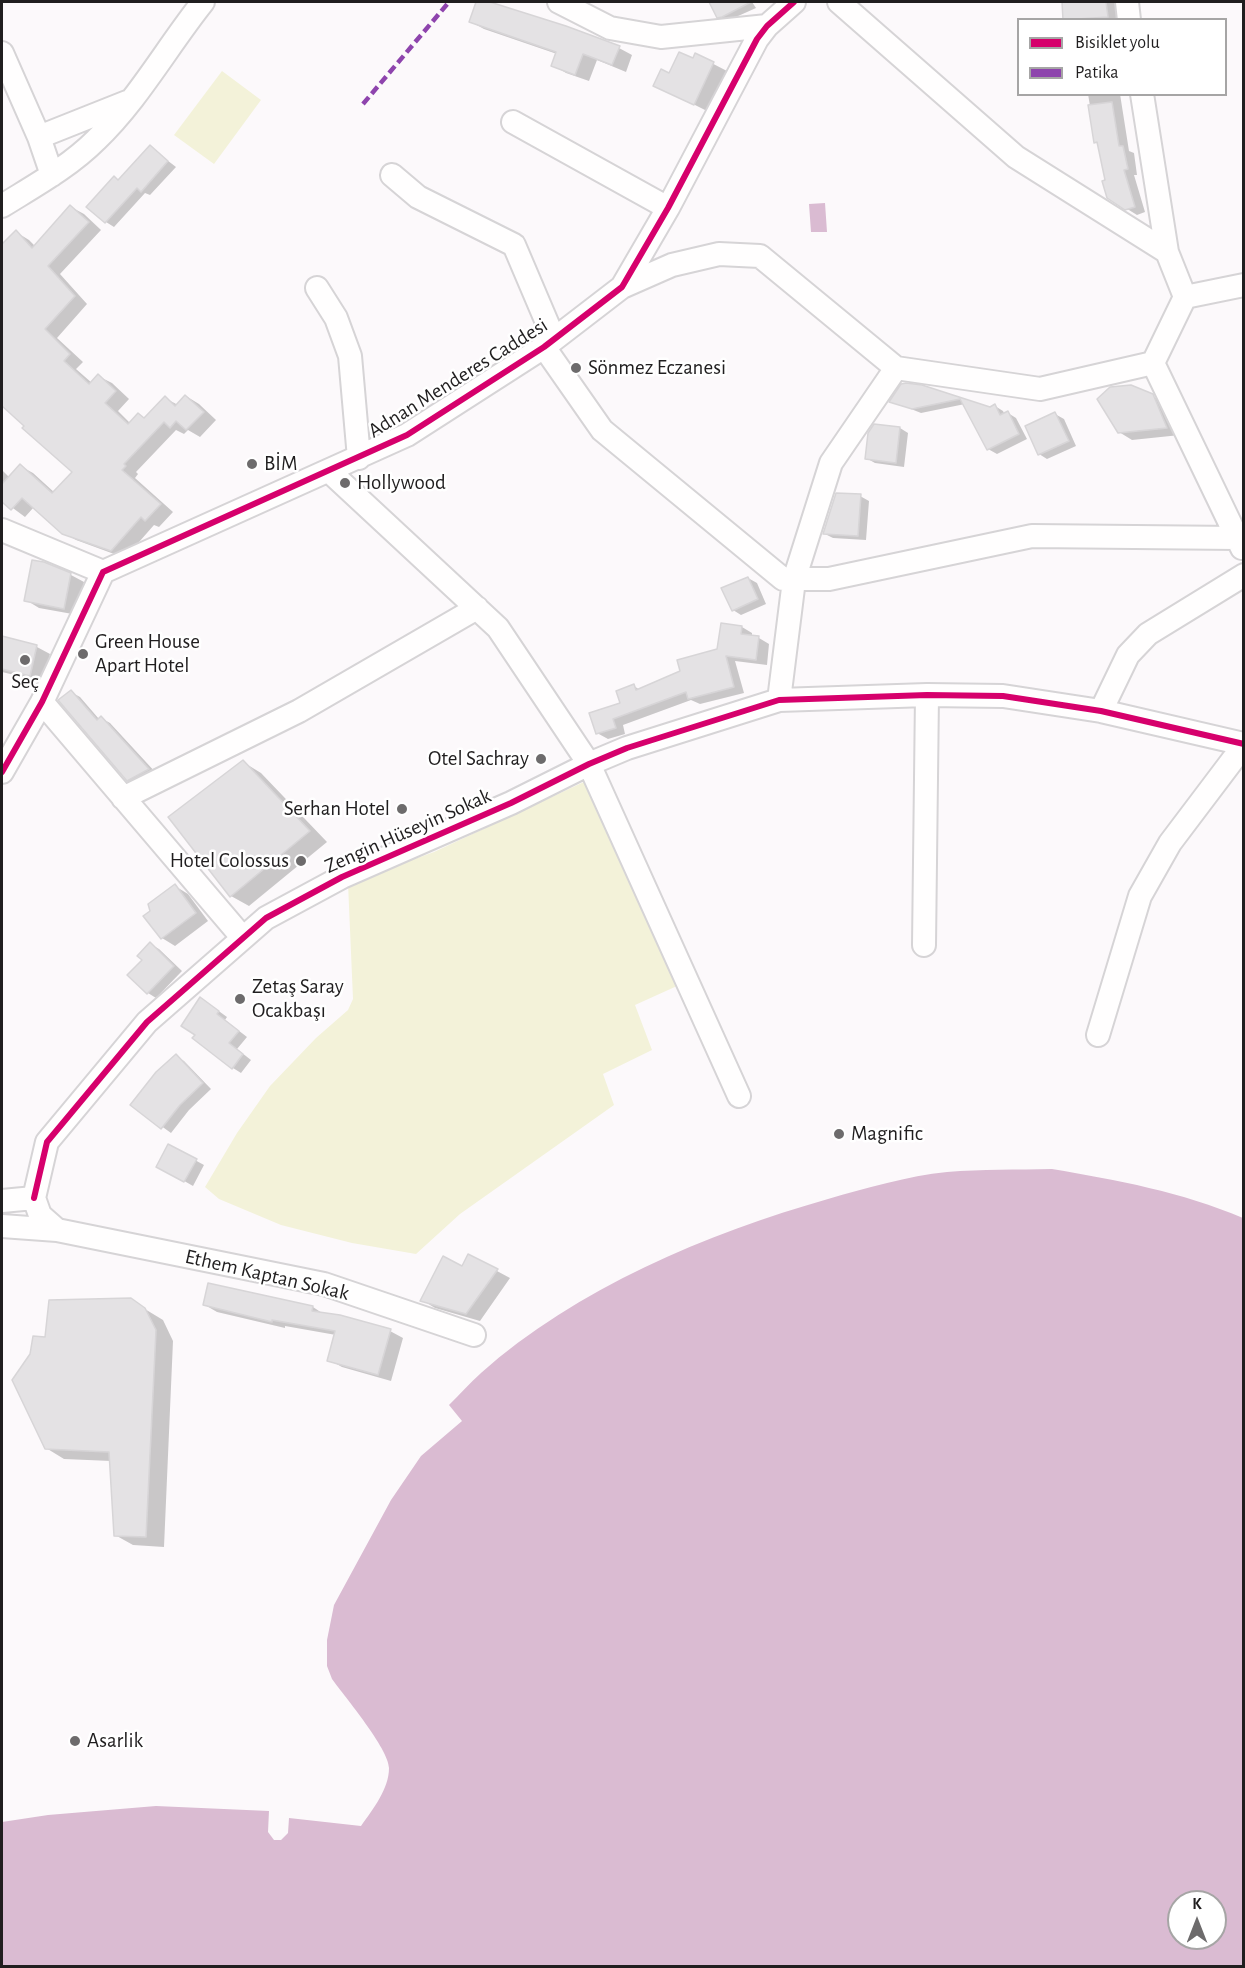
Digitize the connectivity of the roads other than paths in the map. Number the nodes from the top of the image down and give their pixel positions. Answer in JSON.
{"nodes":[{"id":1,"x":203,"y":2,"type":"edge"},
{"id":2,"x":559,"y":2,"type":"edge"},
{"id":3,"x":794,"y":2,"type":"edge"},
{"id":4,"x":839,"y":2,"type":"edge"},
{"id":5,"x":1126,"y":2,"type":"edge"},
{"id":6,"x":1129,"y":18,"type":"edge"},
{"id":7,"x":767,"y":26,"type":"junction"},
{"id":8,"x":2,"y":53,"type":"edge"},
{"id":9,"x":1142,"y":96,"type":"edge"},
{"id":10,"x":132,"y":100,"type":"junction"},
{"id":11,"x":513,"y":122,"type":"dead end"},
{"id":12,"x":39,"y":137,"type":"junction"},
{"id":13,"x":52,"y":175,"type":"junction"},
{"id":14,"x":392,"y":175,"type":"dead end"},
{"id":15,"x":2,"y":206,"type":"edge"},
{"id":16,"x":668,"y":208,"type":"junction"},
{"id":17,"x":1167,"y":252,"type":"junction"},
{"id":18,"x":1244,"y":285,"type":"edge"},
{"id":19,"x":622,"y":287,"type":"junction"},
{"id":20,"x":317,"y":288,"type":"dead end"},
{"id":21,"x":1185,"y":297,"type":"junction"},
{"id":22,"x":549,"y":343,"type":"junction"},
{"id":23,"x":1153,"y":363,"type":"junction"},
{"id":24,"x":896,"y":368,"type":"junction"},
{"id":25,"x":359,"y":458,"type":"junction"},
{"id":26,"x":330,"y":471,"type":"junction"},
{"id":27,"x":2,"y":530,"type":"edge"},
{"id":28,"x":1240,"y":545,"type":"edge"},
{"id":29,"x":103,"y":572,"type":"junction"},
{"id":30,"x":1244,"y":575,"type":"edge"},
{"id":31,"x":794,"y":580,"type":"junction"},
{"id":32,"x":477,"y":608,"type":"junction"},
{"id":33,"x":927,"y":695,"type":"junction"},
{"id":34,"x":779,"y":700,"type":"junction"},
{"id":35,"x":42,"y":702,"type":"junction"},
{"id":36,"x":1101,"y":711,"type":"junction"},
{"id":37,"x":1244,"y":744,"type":"edge"},
{"id":38,"x":589,"y":764,"type":"junction"},
{"id":39,"x":2,"y":772,"type":"edge"},
{"id":40,"x":123,"y":798,"type":"junction"},
{"id":41,"x":242,"y":937,"type":"junction"},
{"id":42,"x":924,"y":945,"type":"dead end"},
{"id":43,"x":1098,"y":1035,"type":"dead end"},
{"id":44,"x":739,"y":1096,"type":"dead end"},
{"id":45,"x":34,"y":1198,"type":"junction"},
{"id":46,"x":2,"y":1201,"type":"edge"},
{"id":47,"x":2,"y":1226,"type":"edge"},
{"id":48,"x":57,"y":1230,"type":"junction"},
{"id":49,"x":474,"y":1335,"type":"dead end"}],
"edges":[{"from":1,"to":10,"type":"street"},
{"from":2,"to":7,"type":"street"},
{"from":3,"to":7,"type":"street","name":"Adnan Menderes Caddesi"},
{"from":4,"to":17,"type":"street"},
{"from":5,"to":6,"type":"street"},
{"from":7,"to":16,"type":"street","name":"Adnan Menderes Caddesi"},
{"from":8,"to":12,"type":"street"},
{"from":9,"to":17,"type":"street"},
{"from":10,"to":12,"type":"street"},
{"from":10,"to":13,"type":"street"},
{"from":11,"to":16,"type":"street"},
{"from":12,"to":13,"type":"street"},
{"from":13,"to":15,"type":"street"},
{"from":14,"to":22,"type":"street"},
{"from":16,"to":19,"type":"street","name":"Adnan Menderes Caddesi"},
{"from":17,"to":21,"type":"street"},
{"from":18,"to":21,"type":"street"},
{"from":19,"to":22,"type":"street","name":"Adnan Menderes Caddesi"},
{"from":19,"to":24,"type":"street"},
{"from":20,"to":25,"type":"street"},
{"from":21,"to":23,"type":"street"},
{"from":22,"to":25,"type":"street","name":"Adnan Menderes Caddesi"},
{"from":22,"to":31,"type":"street"},
{"from":23,"to":24,"type":"street"},
{"from":23,"to":28,"type":"street"},
{"from":24,"to":31,"type":"street"},
{"from":25,"to":26,"type":"street","name":"Adnan Menderes Caddesi"},
{"from":26,"to":29,"type":"street","name":"Adnan Menderes Caddesi"},
{"from":26,"to":32,"type":"street"},
{"from":27,"to":29,"type":"street"},
{"from":28,"to":31,"type":"street"},
{"from":29,"to":35,"type":"street"},
{"from":30,"to":36,"type":"street"},
{"from":31,"to":34,"type":"street"},
{"from":32,"to":38,"type":"street"},
{"from":32,"to":40,"type":"street"},
{"from":33,"to":34,"type":"street","name":"Zengin Hüseyin Sokak"},
{"from":33,"to":36,"type":"street","name":"Zengin Hüseyin Sokak"},
{"from":33,"to":42,"type":"street"},
{"from":34,"to":38,"type":"street","name":"Zengin Hüseyin Sokak"},
{"from":35,"to":39,"type":"street"},
{"from":35,"to":40,"type":"street"},
{"from":36,"to":37,"type":"street","name":"Zengin Hüseyin Sokak"},
{"from":37,"to":43,"type":"street"},
{"from":38,"to":41,"type":"street","name":"Zengin Hüseyin Sokak"},
{"from":38,"to":44,"type":"street"},
{"from":40,"to":41,"type":"street"},
{"from":41,"to":45,"type":"street","name":"Zengin Hüseyin Sokak"},
{"from":45,"to":46,"type":"street"},
{"from":45,"to":48,"type":"street"},
{"from":47,"to":48,"type":"street","name":"Ethem Kaptan Sokak"},
{"from":48,"to":49,"type":"street","name":"Ethem Kaptan Sokak"}]}
